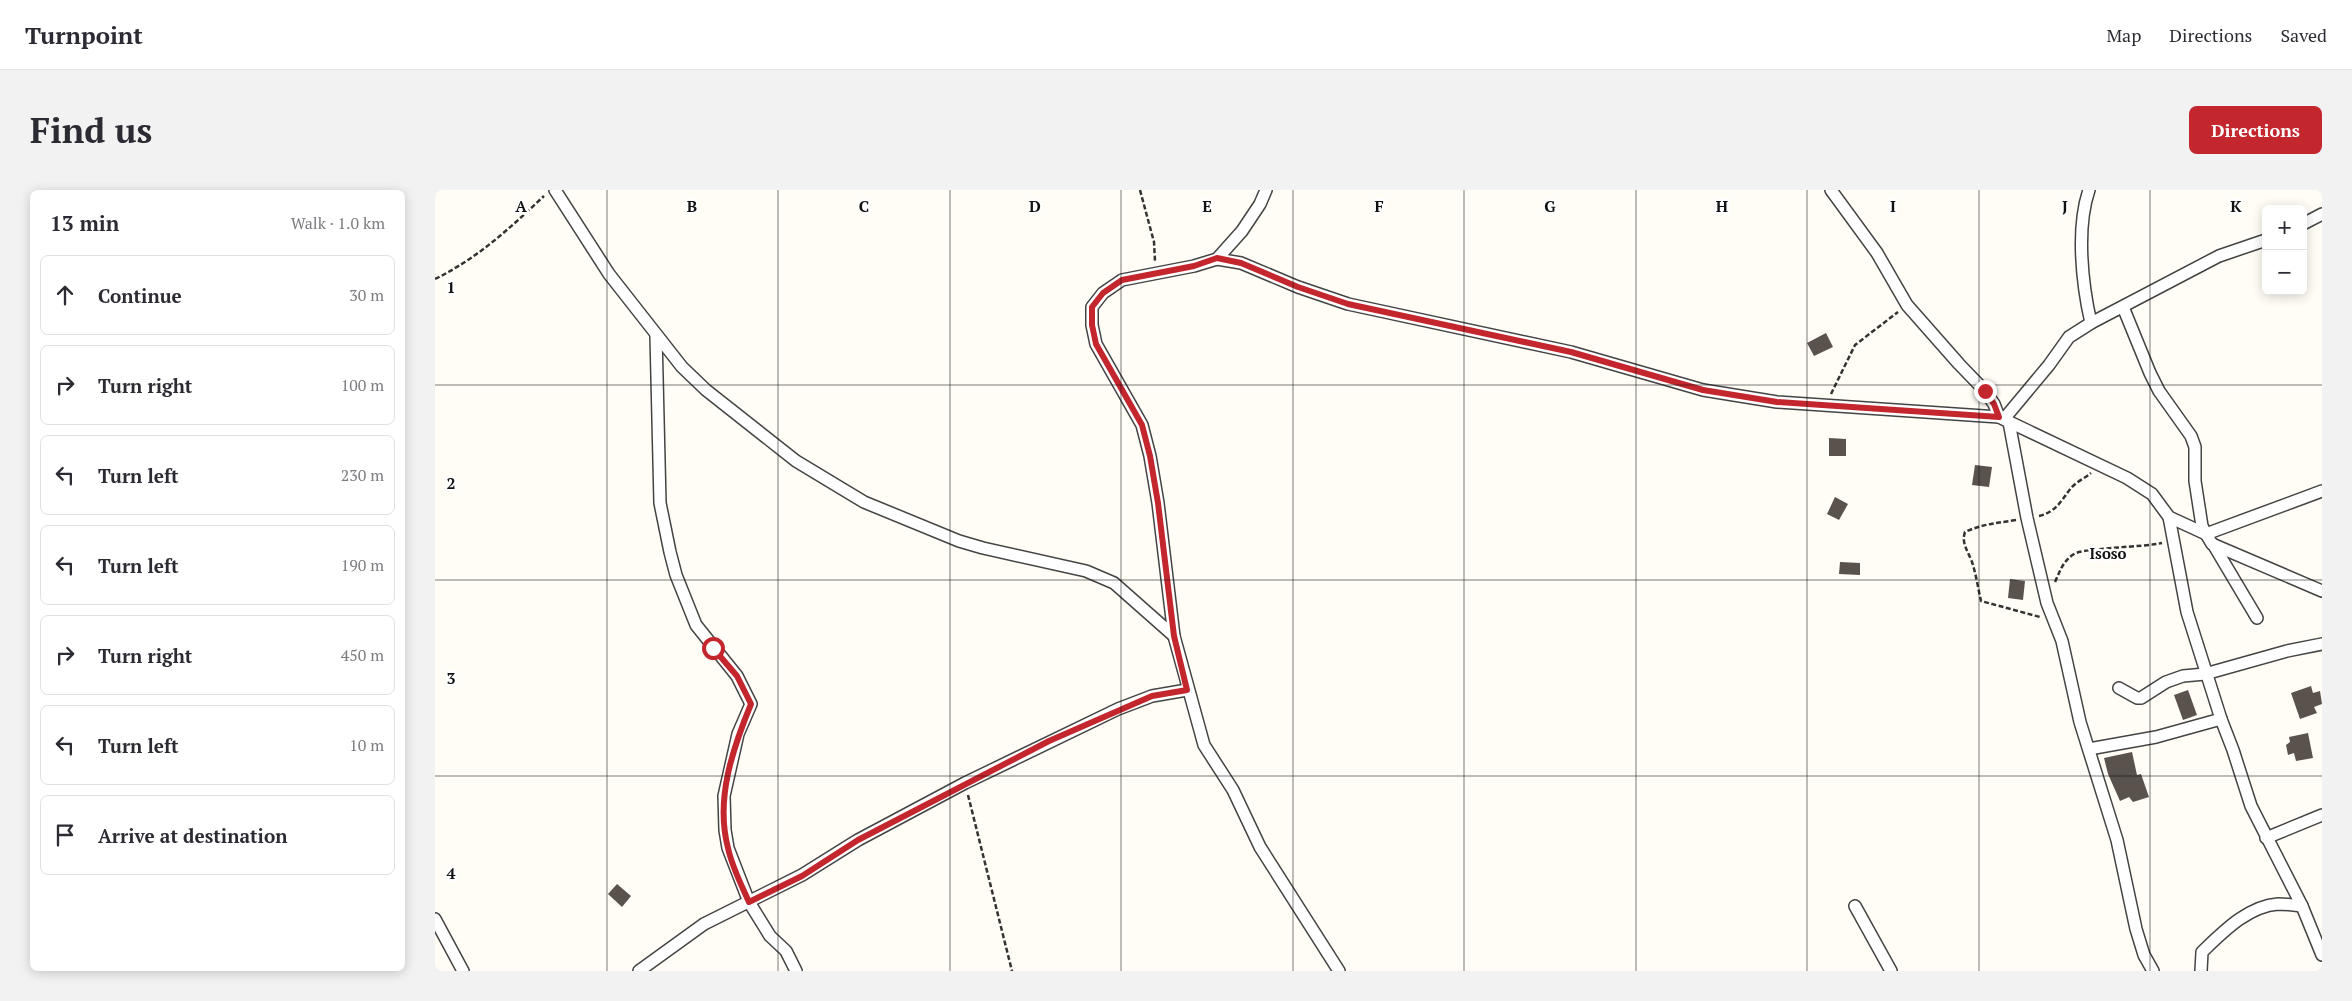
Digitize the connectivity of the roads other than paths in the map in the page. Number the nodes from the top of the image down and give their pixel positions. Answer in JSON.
{"nodes":[{"id":1,"x":553,"y":190,"type":"edge"},
{"id":2,"x":1266,"y":190,"type":"edge"},
{"id":3,"x":1831,"y":190,"type":"edge"},
{"id":4,"x":2089,"y":190,"type":"edge"},
{"id":5,"x":2322,"y":214,"type":"edge"},
{"id":6,"x":2307,"y":222,"type":"edge"},
{"id":7,"x":2262,"y":241,"type":"edge"},
{"id":8,"x":1217,"y":258,"type":"junction"},
{"id":9,"x":2123,"y":307,"type":"junction"},
{"id":10,"x":2091,"y":323,"type":"junction"},
{"id":11,"x":655,"y":335,"type":"junction"},
{"id":12,"x":2004,"y":419,"type":"junction"},
{"id":13,"x":2322,"y":491,"type":"edge"},
{"id":14,"x":2169,"y":517,"type":"junction"},
{"id":15,"x":2206,"y":534,"type":"junction"},
{"id":16,"x":2212,"y":544,"type":"junction"},
{"id":17,"x":2322,"y":591,"type":"edge"},
{"id":18,"x":2257,"y":618,"type":"dead end"},
{"id":19,"x":1174,"y":636,"type":"junction"},
{"id":20,"x":2322,"y":644,"type":"edge"},
{"id":21,"x":2205,"y":674,"type":"junction"},
{"id":22,"x":2119,"y":688,"type":"dead end"},
{"id":23,"x":1187,"y":690,"type":"junction"},
{"id":24,"x":2221,"y":719,"type":"junction"},
{"id":25,"x":2089,"y":749,"type":"junction"},
{"id":26,"x":2322,"y":815,"type":"edge"},
{"id":27,"x":2265,"y":838,"type":"junction"},
{"id":28,"x":749,"y":902,"type":"junction"},
{"id":29,"x":1855,"y":906,"type":"dead end"},
{"id":30,"x":2302,"y":906,"type":"junction"},
{"id":31,"x":435,"y":919,"type":"edge"},
{"id":32,"x":2322,"y":955,"type":"edge"},
{"id":33,"x":463,"y":971,"type":"edge"},
{"id":34,"x":639,"y":971,"type":"edge"},
{"id":35,"x":796,"y":971,"type":"edge"},
{"id":36,"x":1339,"y":971,"type":"edge"},
{"id":37,"x":1891,"y":971,"type":"edge"},
{"id":38,"x":2153,"y":971,"type":"edge"},
{"id":39,"x":2201,"y":971,"type":"edge"}],
"edges":[{"from":1,"to":11,"type":"street"},
{"from":2,"to":8,"type":"street"},
{"from":3,"to":12,"type":"street"},
{"from":4,"to":10,"type":"street"},
{"from":5,"to":6,"type":"street"},
{"from":7,"to":9,"type":"street"},
{"from":8,"to":12,"type":"street"},
{"from":8,"to":19,"type":"street"},
{"from":9,"to":10,"type":"street"},
{"from":9,"to":15,"type":"street"},
{"from":10,"to":12,"type":"street"},
{"from":11,"to":19,"type":"street"},
{"from":11,"to":28,"type":"street"},
{"from":12,"to":14,"type":"street"},
{"from":12,"to":25,"type":"street"},
{"from":13,"to":15,"type":"street"},
{"from":14,"to":15,"type":"street"},
{"from":14,"to":21,"type":"street"},
{"from":15,"to":16,"type":"street"},
{"from":16,"to":17,"type":"street"},
{"from":16,"to":18,"type":"street"},
{"from":19,"to":23,"type":"street"},
{"from":20,"to":21,"type":"street"},
{"from":21,"to":22,"type":"street"},
{"from":21,"to":24,"type":"street"},
{"from":23,"to":28,"type":"street"},
{"from":23,"to":36,"type":"street"},
{"from":24,"to":25,"type":"street"},
{"from":24,"to":27,"type":"street"},
{"from":25,"to":38,"type":"street"},
{"from":26,"to":27,"type":"street"},
{"from":27,"to":30,"type":"street"},
{"from":28,"to":34,"type":"street"},
{"from":28,"to":35,"type":"street"},
{"from":29,"to":37,"type":"street"},
{"from":30,"to":32,"type":"street"},
{"from":30,"to":39,"type":"street"},
{"from":31,"to":33,"type":"street"}]}
